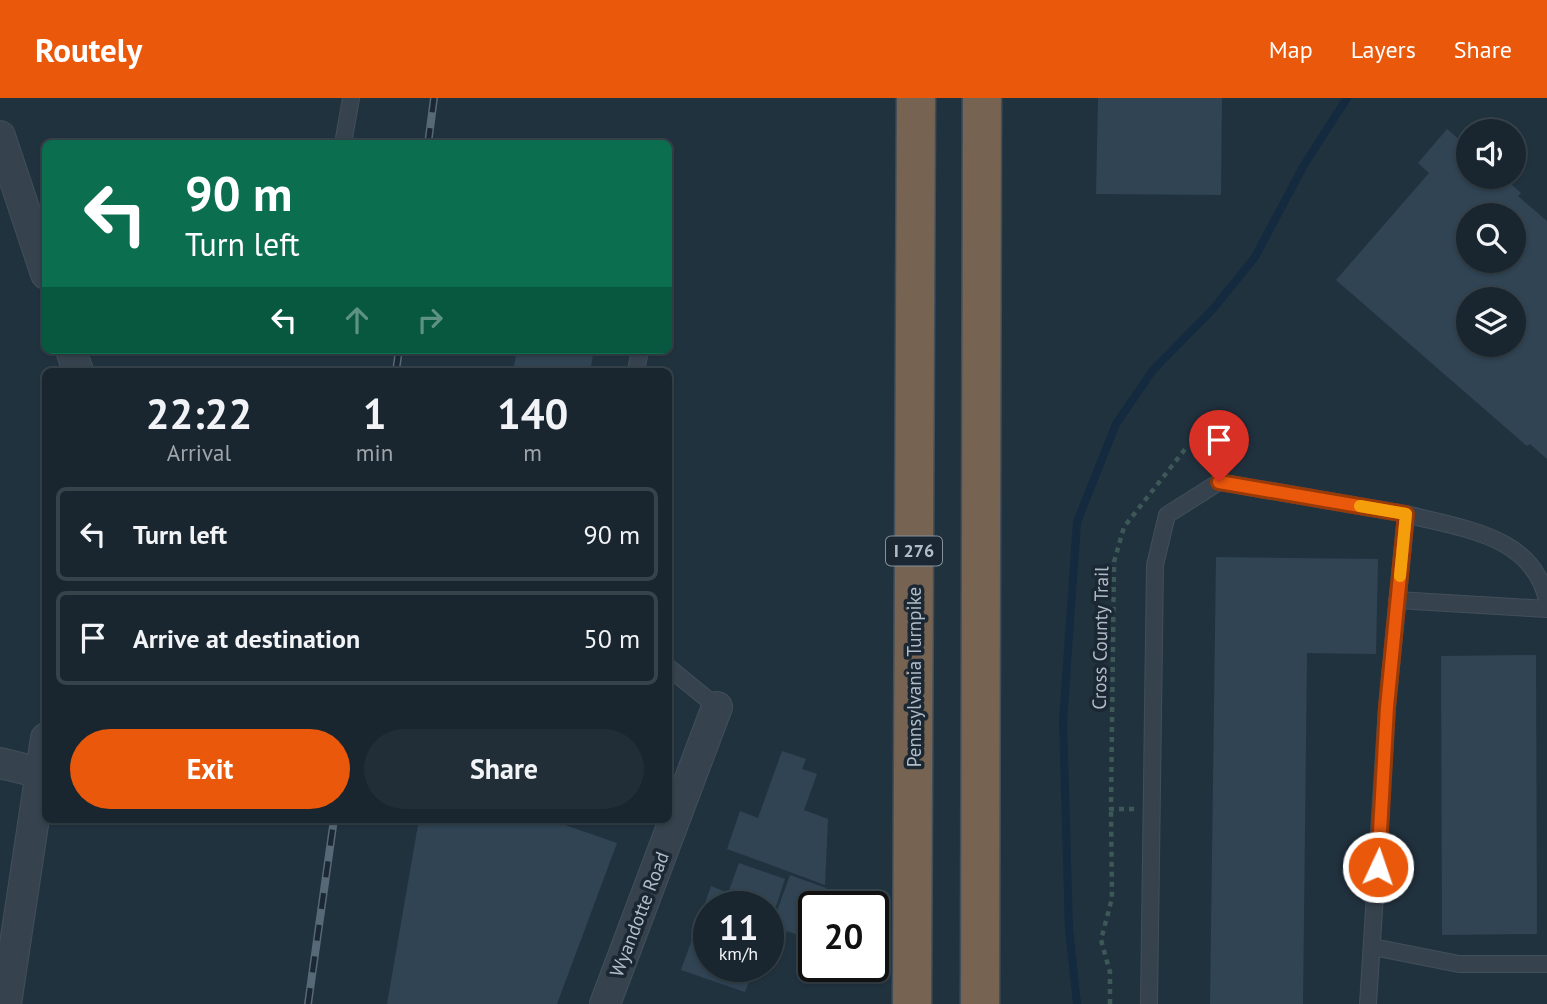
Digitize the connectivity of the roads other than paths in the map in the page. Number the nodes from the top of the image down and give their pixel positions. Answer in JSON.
{"nodes":[{"id":1,"x":351,"y":98,"type":"edge"},
{"id":2,"x":916,"y":98,"type":"edge"},
{"id":3,"x":982,"y":98,"type":"edge"},
{"id":4,"x":0,"y":136,"type":"edge"},
{"id":5,"x":343,"y":140,"type":"edge"},
{"id":6,"x":42,"y":262,"type":"edge"},
{"id":7,"x":1406,"y":514,"type":"junction"},
{"id":8,"x":1397,"y":600,"type":"junction"},
{"id":9,"x":1547,"y":600,"type":"edge"},
{"id":10,"x":1547,"y":609,"type":"edge"},
{"id":11,"x":672,"y":670,"type":"edge"},
{"id":12,"x":717,"y":707,"type":"joint"},
{"id":13,"x":0,"y":763,"type":"edge"},
{"id":14,"x":42,"y":766,"type":"edge"},
{"id":15,"x":41,"y":773,"type":"junction"},
{"id":16,"x":1373,"y":947,"type":"junction"},
{"id":17,"x":1547,"y":964,"type":"edge"},
{"id":18,"x":6,"y":1004,"type":"edge"},
{"id":19,"x":605,"y":1004,"type":"edge"},
{"id":20,"x":912,"y":1004,"type":"edge"},
{"id":21,"x":980,"y":1004,"type":"edge"},
{"id":22,"x":1149,"y":1004,"type":"edge"},
{"id":23,"x":1368,"y":1004,"type":"edge"}],
"edges":[{"from":1,"to":5,"type":"lane"},
{"from":2,"to":20,"type":"highway","name":"Pennsylvania Turnpike","number":"I 276"},
{"from":3,"to":21,"type":"highway"},
{"from":4,"to":6,"type":"street"},
{"from":7,"to":8,"type":"lane"},
{"from":7,"to":9,"type":"lane"},
{"from":7,"to":22,"type":"lane"},
{"from":8,"to":10,"type":"lane"},
{"from":8,"to":16,"type":"lane"},
{"from":11,"to":12,"type":"lane"},
{"from":12,"to":19,"type":"street","name":"Wyandotte Road"},
{"from":13,"to":15,"type":"street"},
{"from":14,"to":15,"type":"street"},
{"from":15,"to":18,"type":"street"},
{"from":16,"to":17,"type":"lane"},
{"from":16,"to":23,"type":"lane"}]}
